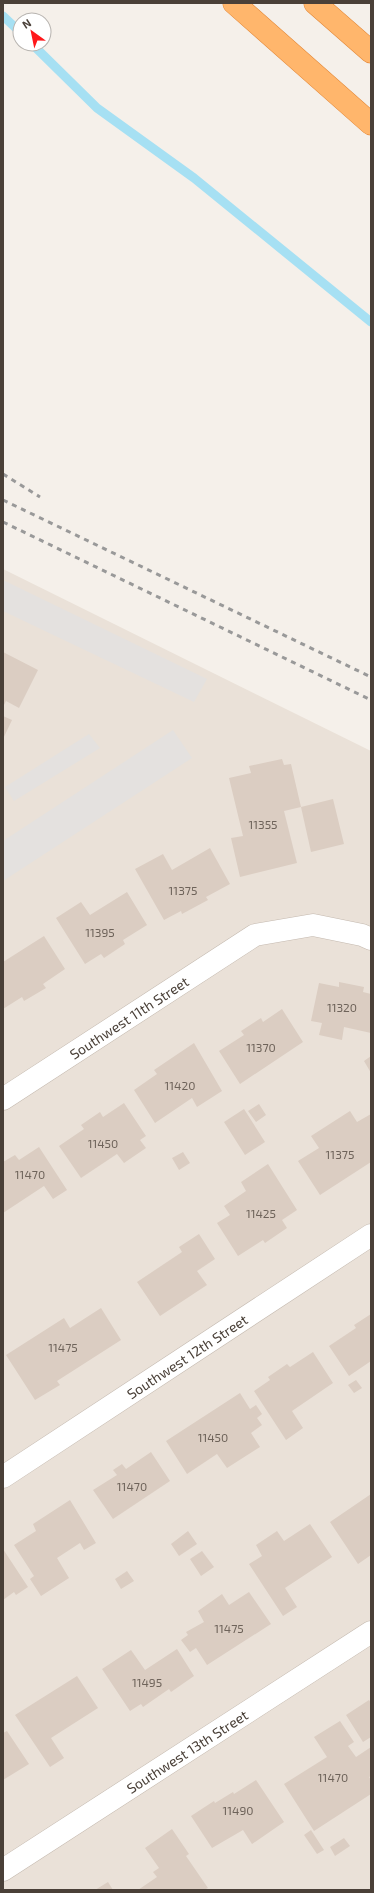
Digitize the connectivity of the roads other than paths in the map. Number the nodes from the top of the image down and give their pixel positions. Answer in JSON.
{"nodes":[{"id":1,"x":234,"y":3,"type":"edge"},
{"id":2,"x":315,"y":3,"type":"edge"},
{"id":3,"x":371,"y":52,"type":"edge"},
{"id":4,"x":371,"y":124,"type":"edge"},
{"id":5,"x":371,"y":939,"type":"edge"},
{"id":6,"x":3,"y":1099,"type":"edge"},
{"id":7,"x":371,"y":1235,"type":"edge"},
{"id":8,"x":3,"y":1477,"type":"edge"},
{"id":9,"x":371,"y":1632,"type":"edge"},
{"id":10,"x":3,"y":1870,"type":"edge"}],
"edges":[{"from":1,"to":4,"type":"highway"},
{"from":2,"to":3,"type":"highway"},
{"from":5,"to":6,"type":"street","name":"Southwest 11th Street"},
{"from":7,"to":8,"type":"street","name":"Southwest 12th Street"},
{"from":9,"to":10,"type":"street","name":"Southwest 13th Street"}]}
